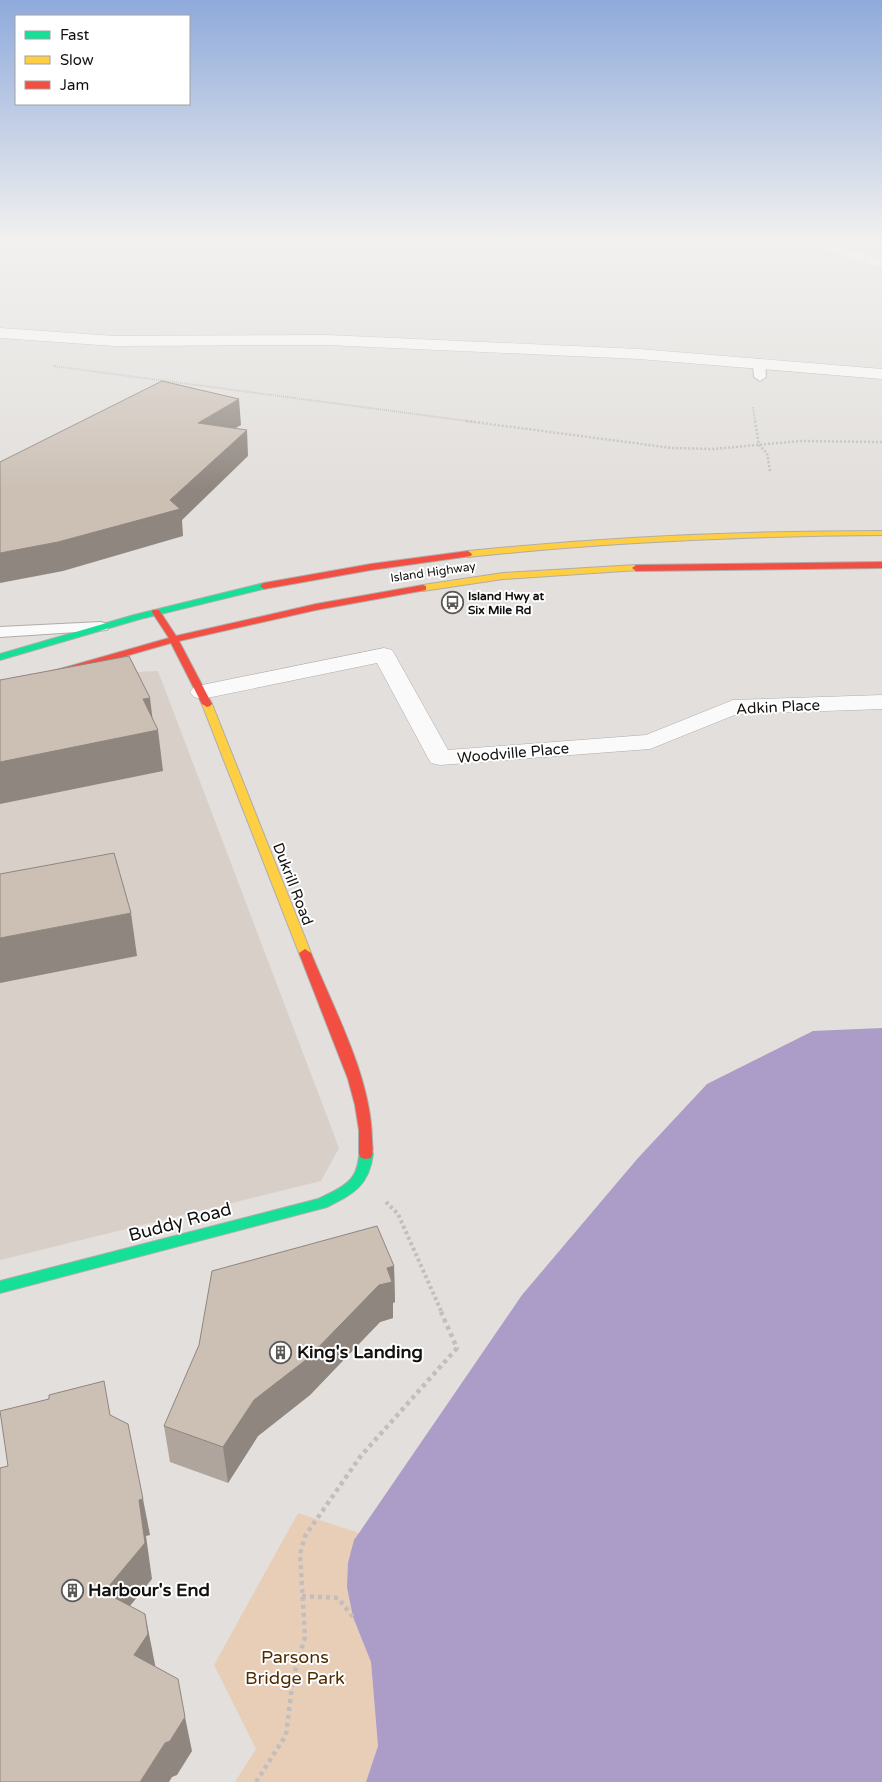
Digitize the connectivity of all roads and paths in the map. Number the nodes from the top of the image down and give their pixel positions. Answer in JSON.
{"nodes":[{"id":1,"x":0,"y":333,"type":"edge"},
{"id":2,"x":50,"y":365,"type":"dead end"},
{"id":3,"x":882,"y":374,"type":"edge"},
{"id":4,"x":753,"y":407,"type":"dead end"},
{"id":5,"x":882,"y":442,"type":"edge"},
{"id":6,"x":759,"y":445,"type":"junction"},
{"id":7,"x":770,"y":471,"type":"dead end"},
{"id":8,"x":882,"y":533,"type":"edge"},
{"id":9,"x":882,"y":565,"type":"edge"},
{"id":10,"x":156,"y":612,"type":"junction"},
{"id":11,"x":101,"y":627,"type":"junction"},
{"id":12,"x":0,"y":632,"type":"edge"},
{"id":13,"x":173,"y":638,"type":"junction"},
{"id":14,"x":0,"y":657,"type":"edge"},
{"id":15,"x":0,"y":689,"type":"edge"},
{"id":16,"x":202,"y":692,"type":"junction"},
{"id":17,"x":882,"y":702,"type":"edge"},
{"id":18,"x":650,"y":742,"type":"joint"},
{"id":19,"x":362,"y":1176,"type":"joint"},
{"id":20,"x":398,"y":1214,"type":"dead end"},
{"id":21,"x":0,"y":1287,"type":"edge"},
{"id":22,"x":302,"y":1596,"type":"junction"},
{"id":23,"x":352,"y":1617,"type":"dead end"},
{"id":24,"x":256,"y":1782,"type":"edge"}],
"edges":[{"from":1,"to":3,"type":"street"},
{"from":2,"to":6,"type":"path"},
{"from":4,"to":6,"type":"path"},
{"from":5,"to":6,"type":"path"},
{"from":6,"to":7,"type":"path"},
{"from":8,"to":10,"type":"main road","name":"Island Highway"},
{"from":9,"to":13,"type":"main road","name":"Island Highway"},
{"from":10,"to":11,"type":"main road","name":"Island Highway"},
{"from":10,"to":13,"type":"main road","name":"Dukrill Road"},
{"from":11,"to":12,"type":"lane"},
{"from":11,"to":14,"type":"main road","name":"Island Highway"},
{"from":13,"to":15,"type":"main road","name":"Island Highway"},
{"from":13,"to":16,"type":"main road","name":"Dukrill Road"},
{"from":16,"to":18,"type":"street","name":"Woodville Place"},
{"from":16,"to":19,"type":"main road","name":"Dukrill Road"},
{"from":17,"to":18,"type":"street","name":"Adkin Place"},
{"from":19,"to":21,"type":"main road","name":"Buddy Road"},
{"from":20,"to":22,"type":"path"},
{"from":22,"to":23,"type":"path"},
{"from":22,"to":24,"type":"path"}]}
